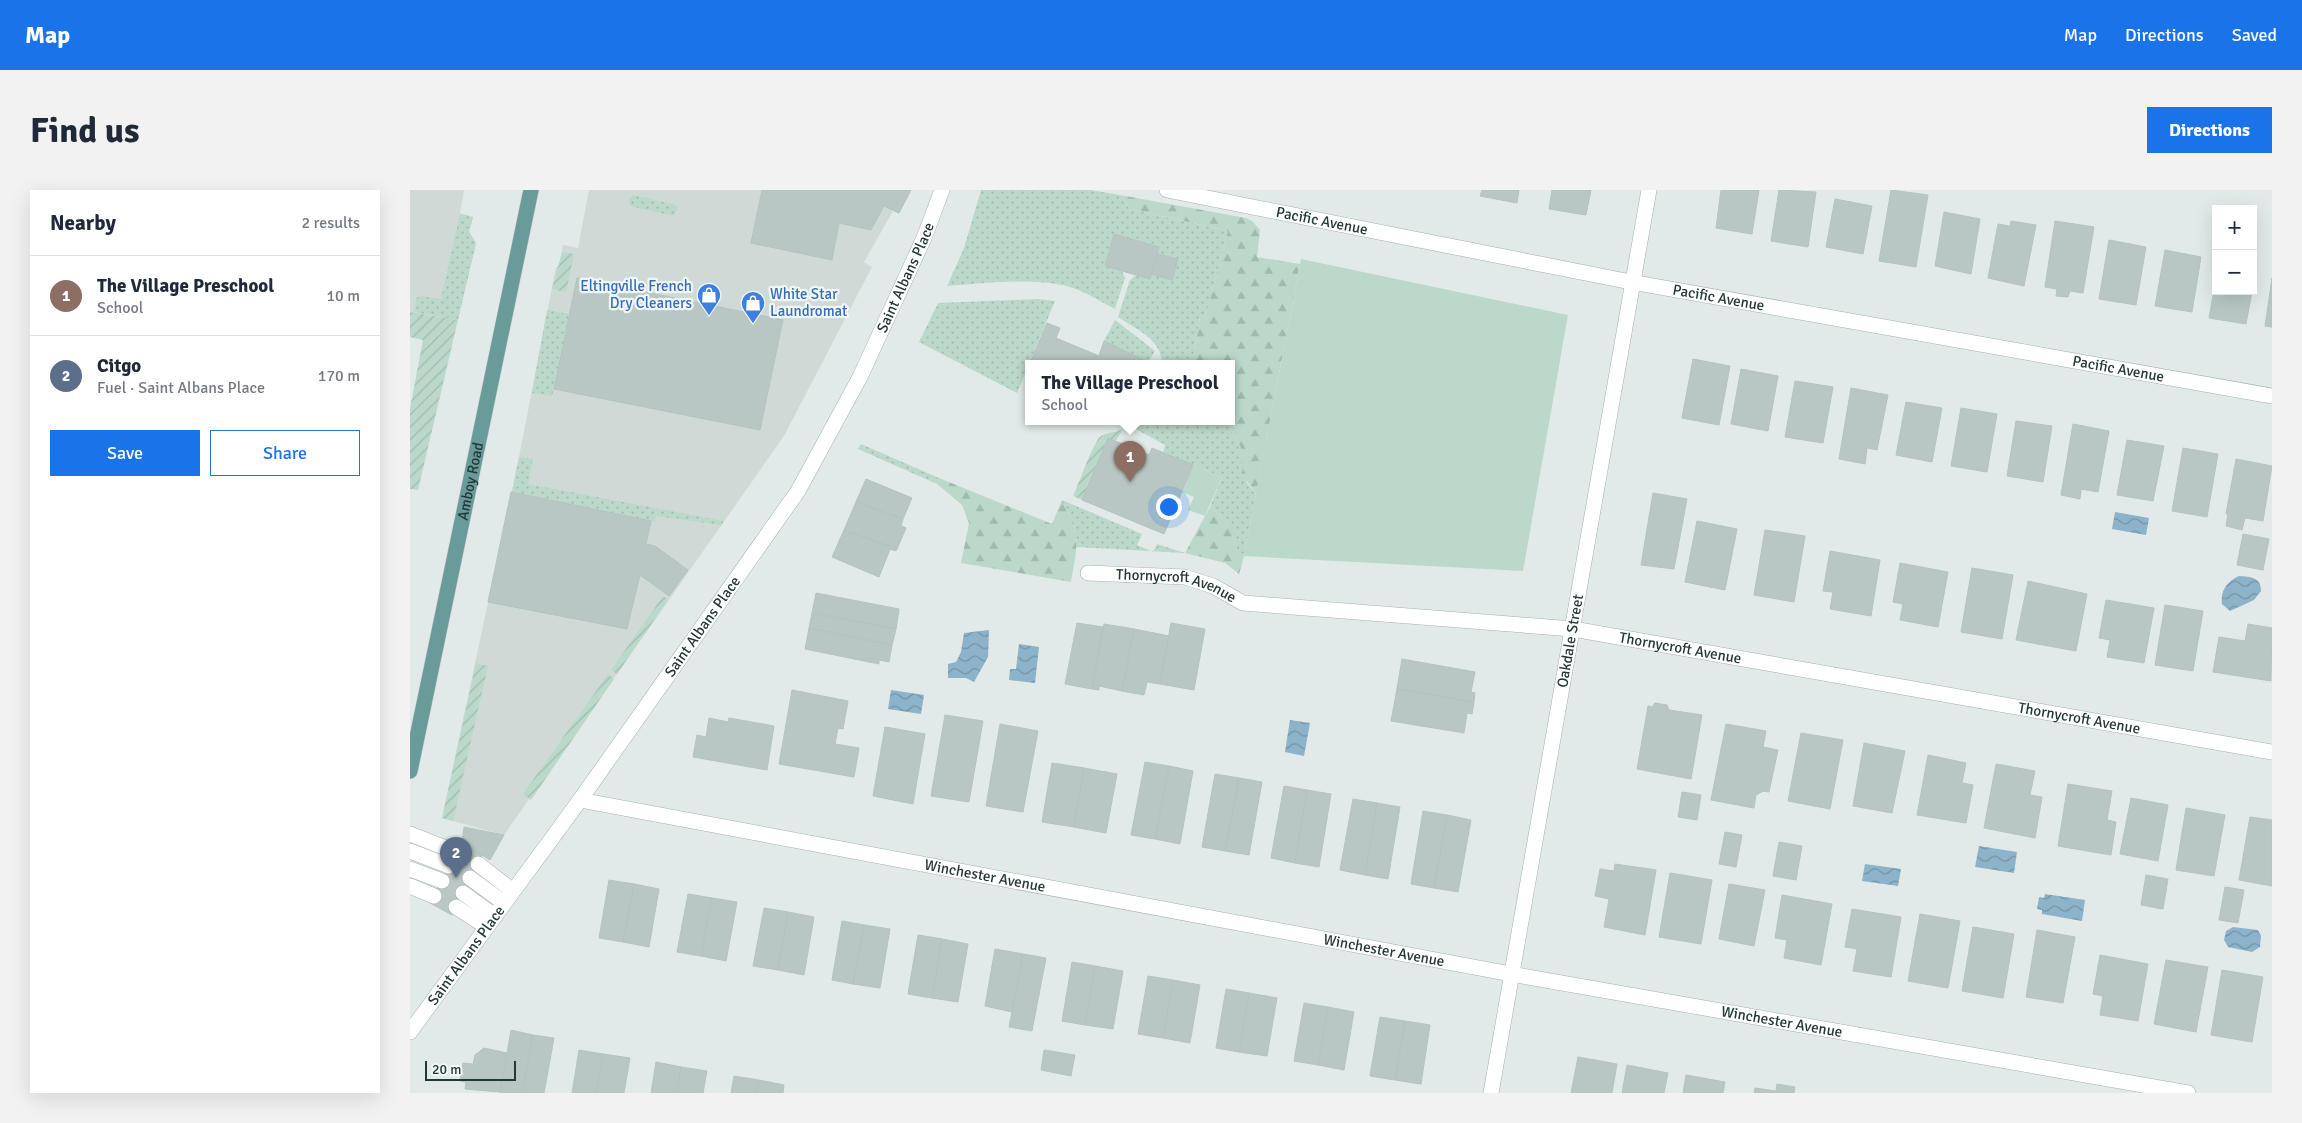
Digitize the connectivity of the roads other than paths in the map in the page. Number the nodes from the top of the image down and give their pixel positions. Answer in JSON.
{"nodes":[{"id":1,"x":531,"y":190,"type":"edge"},
{"id":2,"x":942,"y":190,"type":"edge"},
{"id":3,"x":1167,"y":190,"type":"edge"},
{"id":4,"x":1649,"y":190,"type":"edge"},
{"id":5,"x":1631,"y":282,"type":"junction"},
{"id":6,"x":2272,"y":396,"type":"edge"},
{"id":7,"x":1088,"y":573,"type":"dead end"},
{"id":8,"x":1573,"y":629,"type":"junction"},
{"id":9,"x":2272,"y":752,"type":"edge"},
{"id":10,"x":410,"y":771,"type":"edge"},
{"id":11,"x":580,"y":800,"type":"junction"},
{"id":12,"x":410,"y":834,"type":"edge"},
{"id":13,"x":410,"y":851,"type":"edge"},
{"id":14,"x":456,"y":852,"type":"tunnel mouth"},
{"id":15,"x":478,"y":864,"type":"tunnel mouth"},
{"id":16,"x":449,"y":866,"type":"tunnel mouth"},
{"id":17,"x":410,"y":869,"type":"edge"},
{"id":18,"x":470,"y":878,"type":"tunnel mouth"},
{"id":19,"x":442,"y":881,"type":"tunnel mouth"},
{"id":20,"x":410,"y":886,"type":"edge"},
{"id":21,"x":463,"y":892,"type":"tunnel mouth"},
{"id":22,"x":434,"y":896,"type":"tunnel mouth"},
{"id":23,"x":509,"y":897,"type":"junction"},
{"id":24,"x":456,"y":907,"type":"tunnel mouth"},
{"id":25,"x":491,"y":921,"type":"junction"},
{"id":26,"x":1511,"y":974,"type":"junction"},
{"id":27,"x":410,"y":1032,"type":"edge"},
{"id":28,"x":1491,"y":1093,"type":"edge"},
{"id":29,"x":2188,"y":1093,"type":"edge"}],
"edges":[{"from":1,"to":10,"type":"main road","name":"Amboy Road"},
{"from":2,"to":11,"type":"street","name":"Saint Albans Place"},
{"from":3,"to":5,"type":"street","name":"Pacific Avenue"},
{"from":4,"to":5,"type":"street","name":"Oakdale Street"},
{"from":5,"to":6,"type":"street","name":"Pacific Avenue"},
{"from":5,"to":8,"type":"street","name":"Oakdale Street"},
{"from":7,"to":8,"type":"street","name":"Thornycroft Avenue"},
{"from":8,"to":9,"type":"street","name":"Thornycroft Avenue"},
{"from":8,"to":26,"type":"street","name":"Oakdale Street"},
{"from":11,"to":23,"type":"street","name":"Saint Albans Place"},
{"from":11,"to":26,"type":"street","name":"Winchester Avenue"},
{"from":12,"to":14,"type":"street"},
{"from":13,"to":16,"type":"street"},
{"from":15,"to":23,"type":"street"},
{"from":17,"to":19,"type":"street"},
{"from":18,"to":23,"type":"street"},
{"from":20,"to":22,"type":"street"},
{"from":21,"to":25,"type":"street"},
{"from":23,"to":25,"type":"street","name":"Saint Albans Place"},
{"from":24,"to":25,"type":"street"},
{"from":25,"to":27,"type":"street","name":"Saint Albans Place"},
{"from":26,"to":28,"type":"street","name":"Oakdale Street"},
{"from":26,"to":29,"type":"street","name":"Winchester Avenue"}]}
